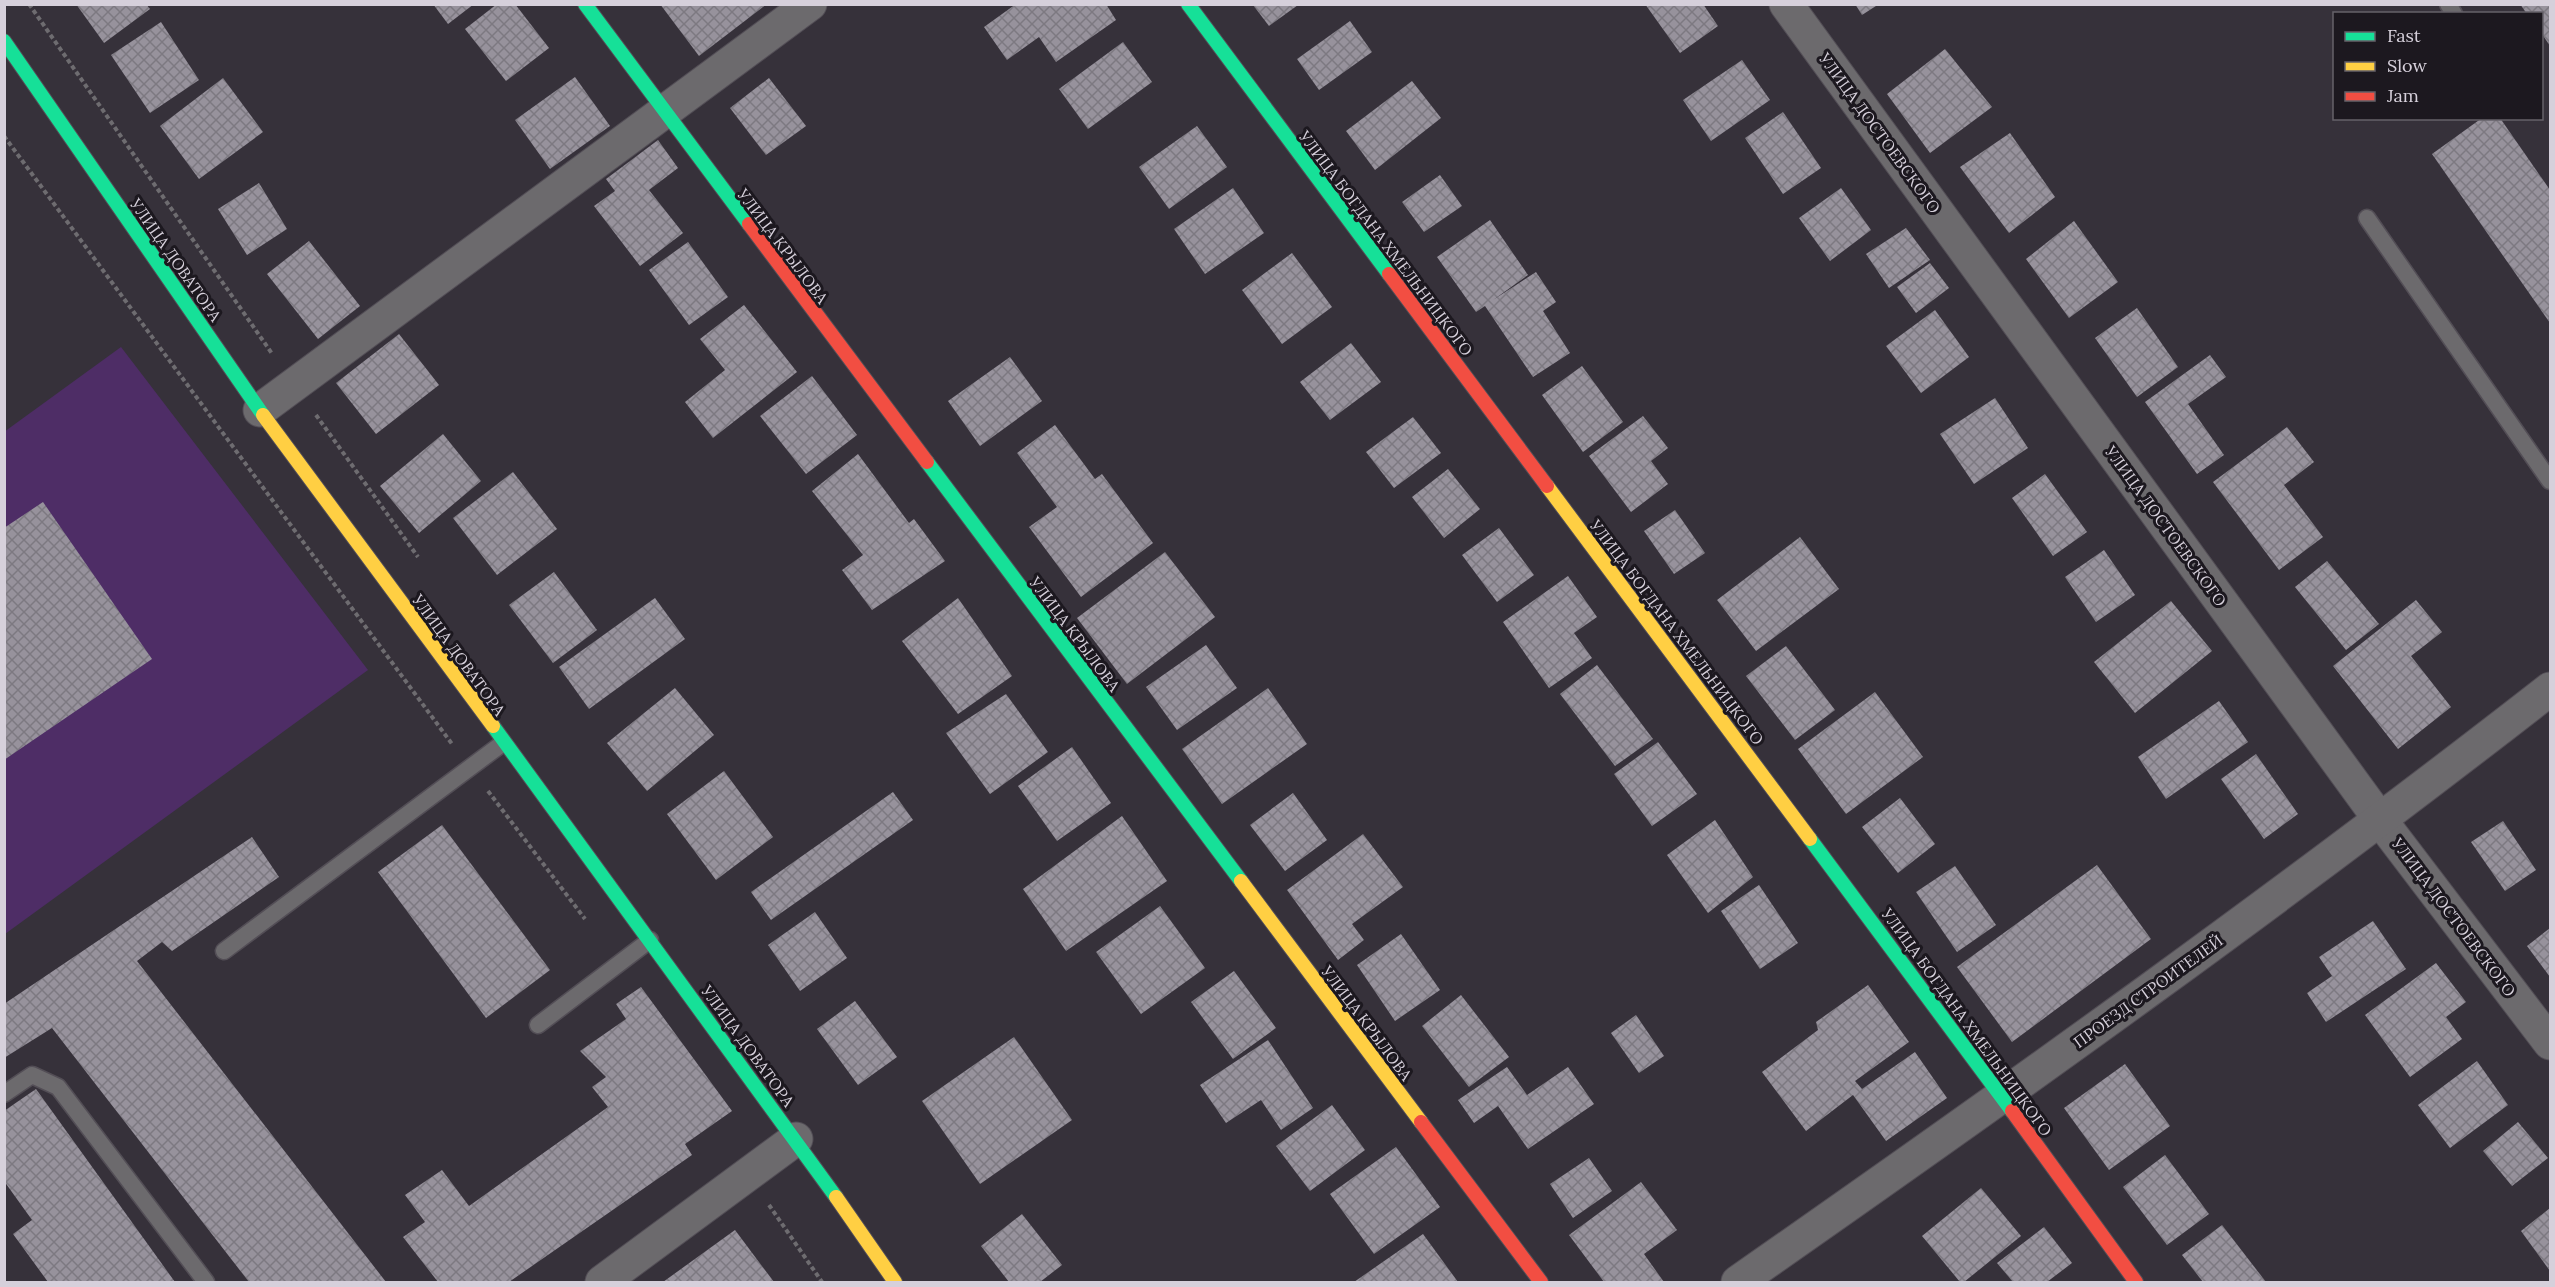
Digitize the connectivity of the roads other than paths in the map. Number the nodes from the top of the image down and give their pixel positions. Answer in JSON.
{"nodes":[{"id":1,"x":585,"y":4,"type":"edge"},
{"id":2,"x":810,"y":4,"type":"edge"},
{"id":3,"x":1188,"y":4,"type":"edge"},
{"id":4,"x":1786,"y":4,"type":"edge"},
{"id":5,"x":4,"y":42,"type":"edge"},
{"id":6,"x":663,"y":113,"type":"junction"},
{"id":7,"x":2367,"y":218,"type":"dead end"},
{"id":8,"x":261,"y":410,"type":"junction"},
{"id":9,"x":2550,"y":481,"type":"edge"},
{"id":10,"x":2550,"y":689,"type":"edge"},
{"id":11,"x":502,"y":743,"type":"junction"},
{"id":12,"x":2381,"y":821,"type":"junction"},
{"id":13,"x":650,"y":940,"type":"junction"},
{"id":14,"x":224,"y":951,"type":"dead end"},
{"id":15,"x":538,"y":1025,"type":"dead end"},
{"id":16,"x":2550,"y":1043,"type":"edge"},
{"id":17,"x":4,"y":1094,"type":"edge"},
{"id":18,"x":2002,"y":1097,"type":"junction"},
{"id":19,"x":796,"y":1139,"type":"junction"},
{"id":20,"x":206,"y":1282,"type":"edge"},
{"id":21,"x":602,"y":1282,"type":"edge"},
{"id":22,"x":895,"y":1282,"type":"edge"},
{"id":23,"x":1541,"y":1282,"type":"edge"},
{"id":24,"x":1738,"y":1282,"type":"edge"},
{"id":25,"x":2136,"y":1282,"type":"edge"}],
"edges":[{"from":1,"to":6,"type":"street","name":"УЛИЦА КРЫЛОВА"},
{"from":2,"to":6,"type":"street"},
{"from":3,"to":18,"type":"street","name":"УЛИЦА БОГДАНА ХМЕЛЬНИЦКОГО"},
{"from":4,"to":12,"type":"street","name":"УЛИЦА ДОСТОЕВСКОГО"},
{"from":5,"to":8,"type":"street","name":"УЛИЦА ДОВАТОРА"},
{"from":6,"to":8,"type":"street"},
{"from":6,"to":23,"type":"street","name":"УЛИЦА КРЫЛОВА"},
{"from":7,"to":9,"type":"lane"},
{"from":8,"to":11,"type":"street","name":"УЛИЦА ДОВАТОРА"},
{"from":10,"to":12,"type":"street","name":"ПРОЕЗД СТРОИТЕЛЕЙ"},
{"from":11,"to":13,"type":"street","name":"УЛИЦА ДОВАТОРА"},
{"from":11,"to":14,"type":"lane"},
{"from":12,"to":16,"type":"street","name":"УЛИЦА ДОСТОЕВСКОГО"},
{"from":12,"to":18,"type":"street","name":"ПРОЕЗД СТРОИТЕЛЕЙ"},
{"from":13,"to":15,"type":"lane"},
{"from":13,"to":19,"type":"street","name":"УЛИЦА ДОВАТОРА"},
{"from":17,"to":20,"type":"lane"},
{"from":18,"to":24,"type":"street","name":"ПРОЕЗД СТРОИТЕЛЕЙ"},
{"from":18,"to":25,"type":"street","name":"УЛИЦА БОГДАНА ХМЕЛЬНИЦКОГО"},
{"from":19,"to":21,"type":"street"},
{"from":19,"to":22,"type":"street","name":"УЛИЦА ДОВАТОРА"}]}
